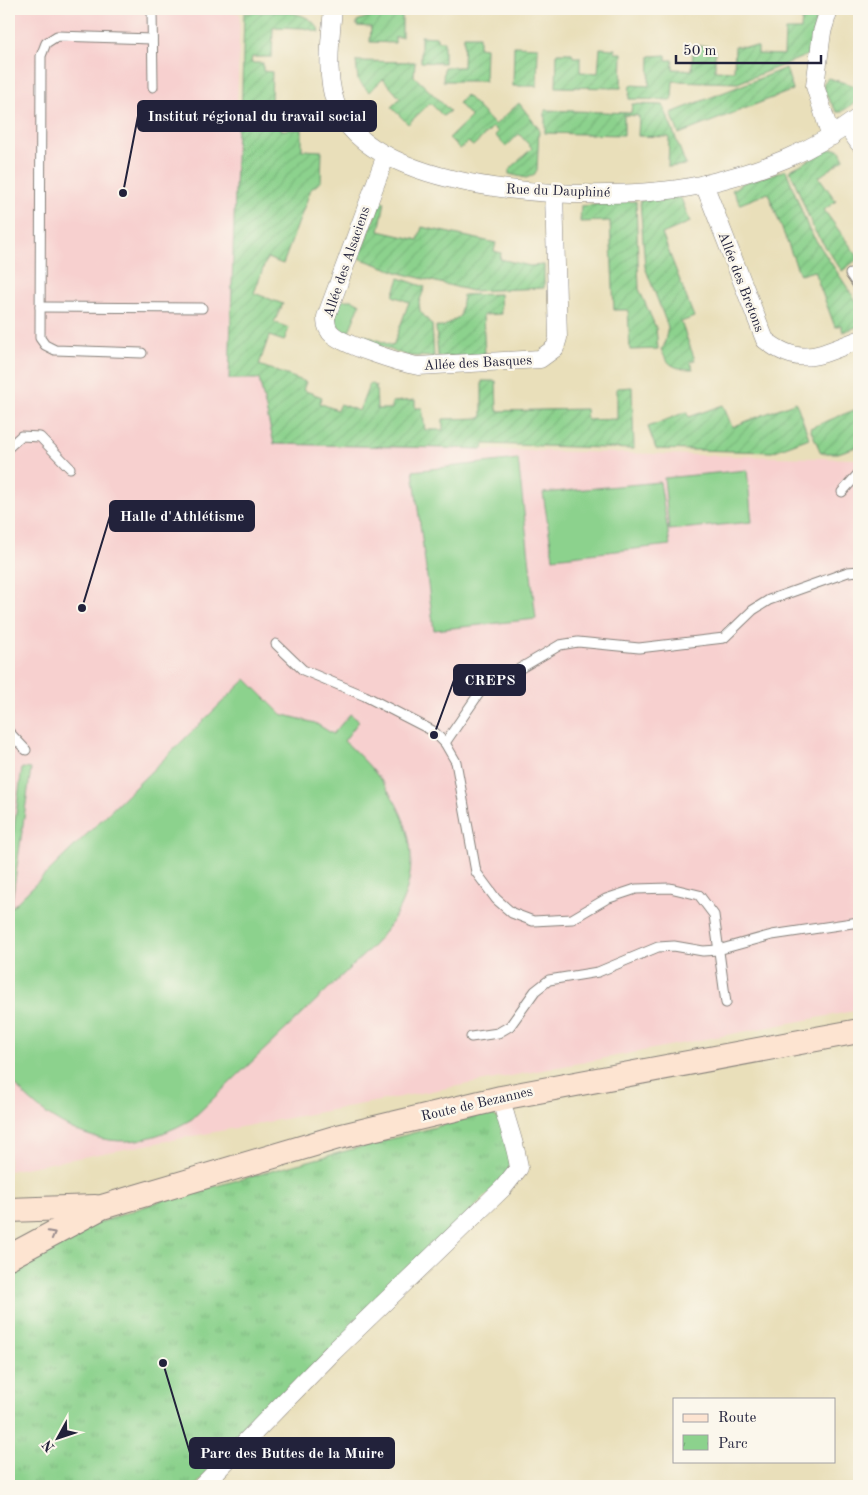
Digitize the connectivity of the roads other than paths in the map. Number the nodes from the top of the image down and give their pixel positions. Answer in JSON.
{"nodes":[{"id":1,"x":152,"y":9,"type":"edge"},
{"id":2,"x":333,"y":9,"type":"edge"},
{"id":3,"x":829,"y":9,"type":"edge"},
{"id":4,"x":152,"y":38,"type":"junction"},
{"id":5,"x":153,"y":87,"type":"dead end"},
{"id":6,"x":853,"y":122,"type":"edge"},
{"id":7,"x":831,"y":137,"type":"junction"},
{"id":8,"x":859,"y":143,"type":"edge"},
{"id":9,"x":386,"y":155,"type":"junction"},
{"id":10,"x":704,"y":184,"type":"junction"},
{"id":11,"x":554,"y":193,"type":"junction"},
{"id":12,"x":850,"y":274,"type":"dead end"},
{"id":13,"x":859,"y":286,"type":"edge"},
{"id":14,"x":40,"y":307,"type":"junction"},
{"id":15,"x":202,"y":308,"type":"dead end"},
{"id":16,"x":859,"y":340,"type":"edge"},
{"id":17,"x":142,"y":353,"type":"dead end"},
{"id":18,"x":393,"y":360,"type":"joint"},
{"id":19,"x":9,"y":448,"type":"edge"},
{"id":20,"x":70,"y":468,"type":"dead end"},
{"id":21,"x":859,"y":473,"type":"edge"},
{"id":22,"x":842,"y":492,"type":"dead end"},
{"id":23,"x":859,"y":571,"type":"edge"},
{"id":24,"x":276,"y":644,"type":"dead end"},
{"id":25,"x":9,"y":732,"type":"edge"},
{"id":26,"x":445,"y":743,"type":"junction"},
{"id":27,"x":26,"y":750,"type":"dead end"},
{"id":28,"x":859,"y":922,"type":"edge"},
{"id":29,"x":718,"y":950,"type":"junction"},
{"id":30,"x":726,"y":1003,"type":"dead end"},
{"id":31,"x":859,"y":1031,"type":"edge"},
{"id":32,"x":471,"y":1037,"type":"dead end"},
{"id":33,"x":501,"y":1098,"type":"junction"},
{"id":34,"x":102,"y":1207,"type":"junction"},
{"id":35,"x":9,"y":1210,"type":"edge"},
{"id":36,"x":9,"y":1257,"type":"edge"},
{"id":37,"x":202,"y":1486,"type":"edge"}],
"edges":[{"from":1,"to":4,"type":"lane"},
{"from":2,"to":9,"type":"street","name":"Rue du Dauphiné"},
{"from":3,"to":7,"type":"street"},
{"from":4,"to":5,"type":"lane"},
{"from":4,"to":14,"type":"lane"},
{"from":6,"to":7,"type":"street","name":"Rue du Dauphiné"},
{"from":6,"to":8,"type":"street"},
{"from":7,"to":10,"type":"street","name":"Rue du Dauphiné"},
{"from":9,"to":11,"type":"street","name":"Rue du Dauphiné"},
{"from":9,"to":18,"type":"street","name":"Allée des Alsaciens"},
{"from":10,"to":11,"type":"street","name":"Rue du Dauphiné"},
{"from":10,"to":16,"type":"street","name":"Allée des Bretons"},
{"from":11,"to":18,"type":"street","name":"Allée des Basques"},
{"from":12,"to":13,"type":"lane"},
{"from":14,"to":15,"type":"lane"},
{"from":14,"to":17,"type":"lane"},
{"from":19,"to":20,"type":"lane"},
{"from":21,"to":22,"type":"lane"},
{"from":23,"to":26,"type":"lane"},
{"from":24,"to":26,"type":"lane"},
{"from":25,"to":27,"type":"lane"},
{"from":26,"to":29,"type":"lane"},
{"from":28,"to":29,"type":"lane"},
{"from":29,"to":30,"type":"lane"},
{"from":29,"to":32,"type":"lane"},
{"from":31,"to":33,"type":"street","name":"Route de Bezannes"},
{"from":33,"to":34,"type":"street","name":"Route de Bezannes"},
{"from":33,"to":37,"type":"street"},
{"from":34,"to":35,"type":"street","name":"Route de Bezannes"},
{"from":36,"to":34,"type":"street","name":"Route de Bezannes","one_way":true}]}
